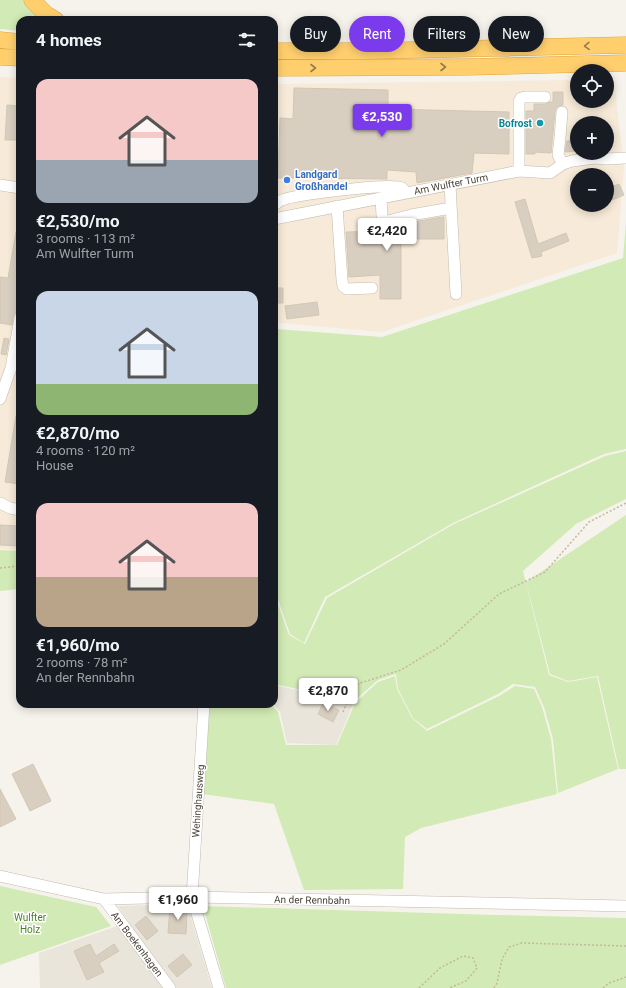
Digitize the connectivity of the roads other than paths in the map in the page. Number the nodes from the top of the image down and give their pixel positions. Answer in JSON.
{"nodes":[{"id":1,"x":32,"y":0,"type":"edge"},
{"id":2,"x":49,"y":16,"type":"edge"},
{"id":3,"x":0,"y":40,"type":"edge"},
{"id":4,"x":16,"y":42,"type":"edge"},
{"id":5,"x":626,"y":46,"type":"edge"},
{"id":6,"x":278,"y":51,"type":"edge"},
{"id":7,"x":0,"y":57,"type":"edge"},
{"id":8,"x":16,"y":58,"type":"edge"},
{"id":9,"x":626,"y":63,"type":"edge"},
{"id":10,"x":278,"y":68,"type":"edge"},
{"id":11,"x":545,"y":97,"type":"dead end"},
{"id":12,"x":562,"y":112,"type":"dead end"},
{"id":13,"x":626,"y":158,"type":"edge"},
{"id":14,"x":563,"y":164,"type":"junction"},
{"id":15,"x":519,"y":171,"type":"junction"},
{"id":16,"x":0,"y":185,"type":"edge"},
{"id":17,"x":450,"y":185,"type":"junction"},
{"id":18,"x":16,"y":187,"type":"edge"},
{"id":19,"x":405,"y":193,"type":"junction"},
{"id":20,"x":381,"y":198,"type":"junction"},
{"id":21,"x":278,"y":202,"type":"edge"},
{"id":22,"x":337,"y":206,"type":"junction"},
{"id":23,"x":451,"y":208,"type":"junction"},
{"id":24,"x":278,"y":218,"type":"edge"},
{"id":25,"x":372,"y":288,"type":"dead end"},
{"id":26,"x":456,"y":294,"type":"dead end"},
{"id":27,"x":16,"y":340,"type":"edge"},
{"id":28,"x":0,"y":399,"type":"edge"},
{"id":29,"x":0,"y":503,"type":"edge"},
{"id":30,"x":16,"y":509,"type":"edge"},
{"id":31,"x":204,"y":708,"type":"edge"},
{"id":32,"x":0,"y":876,"type":"edge"},
{"id":33,"x":192,"y":897,"type":"junction"},
{"id":34,"x":104,"y":899,"type":"junction"},
{"id":35,"x":626,"y":906,"type":"edge"},
{"id":36,"x":170,"y":988,"type":"edge"},
{"id":37,"x":219,"y":988,"type":"edge"}],
"edges":[{"from":1,"to":2,"type":"highway"},
{"from":3,"to":4,"type":"highway"},
{"from":5,"to":6,"type":"highway","one_way":true},
{"from":7,"to":8,"type":"highway"},
{"from":10,"to":9,"type":"highway","one_way":true},
{"from":11,"to":15,"type":"street"},
{"from":12,"to":14,"type":"street"},
{"from":13,"to":14,"type":"street","name":"Am Wulfter Turm"},
{"from":14,"to":15,"type":"street","name":"Am Wulfter Turm"},
{"from":15,"to":17,"type":"street","name":"Am Wulfter Turm"},
{"from":16,"to":18,"type":"street"},
{"from":17,"to":19,"type":"street","name":"Am Wulfter Turm"},
{"from":17,"to":23,"type":"street"},
{"from":19,"to":20,"type":"street","name":"Am Wulfter Turm"},
{"from":19,"to":21,"type":"street"},
{"from":20,"to":22,"type":"street","name":"Am Wulfter Turm"},
{"from":20,"to":23,"type":"street"},
{"from":22,"to":24,"type":"street","name":"Am Wulfter Turm"},
{"from":22,"to":25,"type":"street"},
{"from":23,"to":26,"type":"street"},
{"from":27,"to":28,"type":"street"},
{"from":29,"to":30,"type":"street"},
{"from":31,"to":33,"type":"street","name":"Wehinghausweg"},
{"from":32,"to":34,"type":"street","name":"An der Rennbahn"},
{"from":33,"to":34,"type":"street","name":"An der Rennbahn"},
{"from":33,"to":35,"type":"street","name":"An der Rennbahn"},
{"from":33,"to":37,"type":"street"},
{"from":34,"to":36,"type":"street","name":"Am Boekenhagen"}]}
